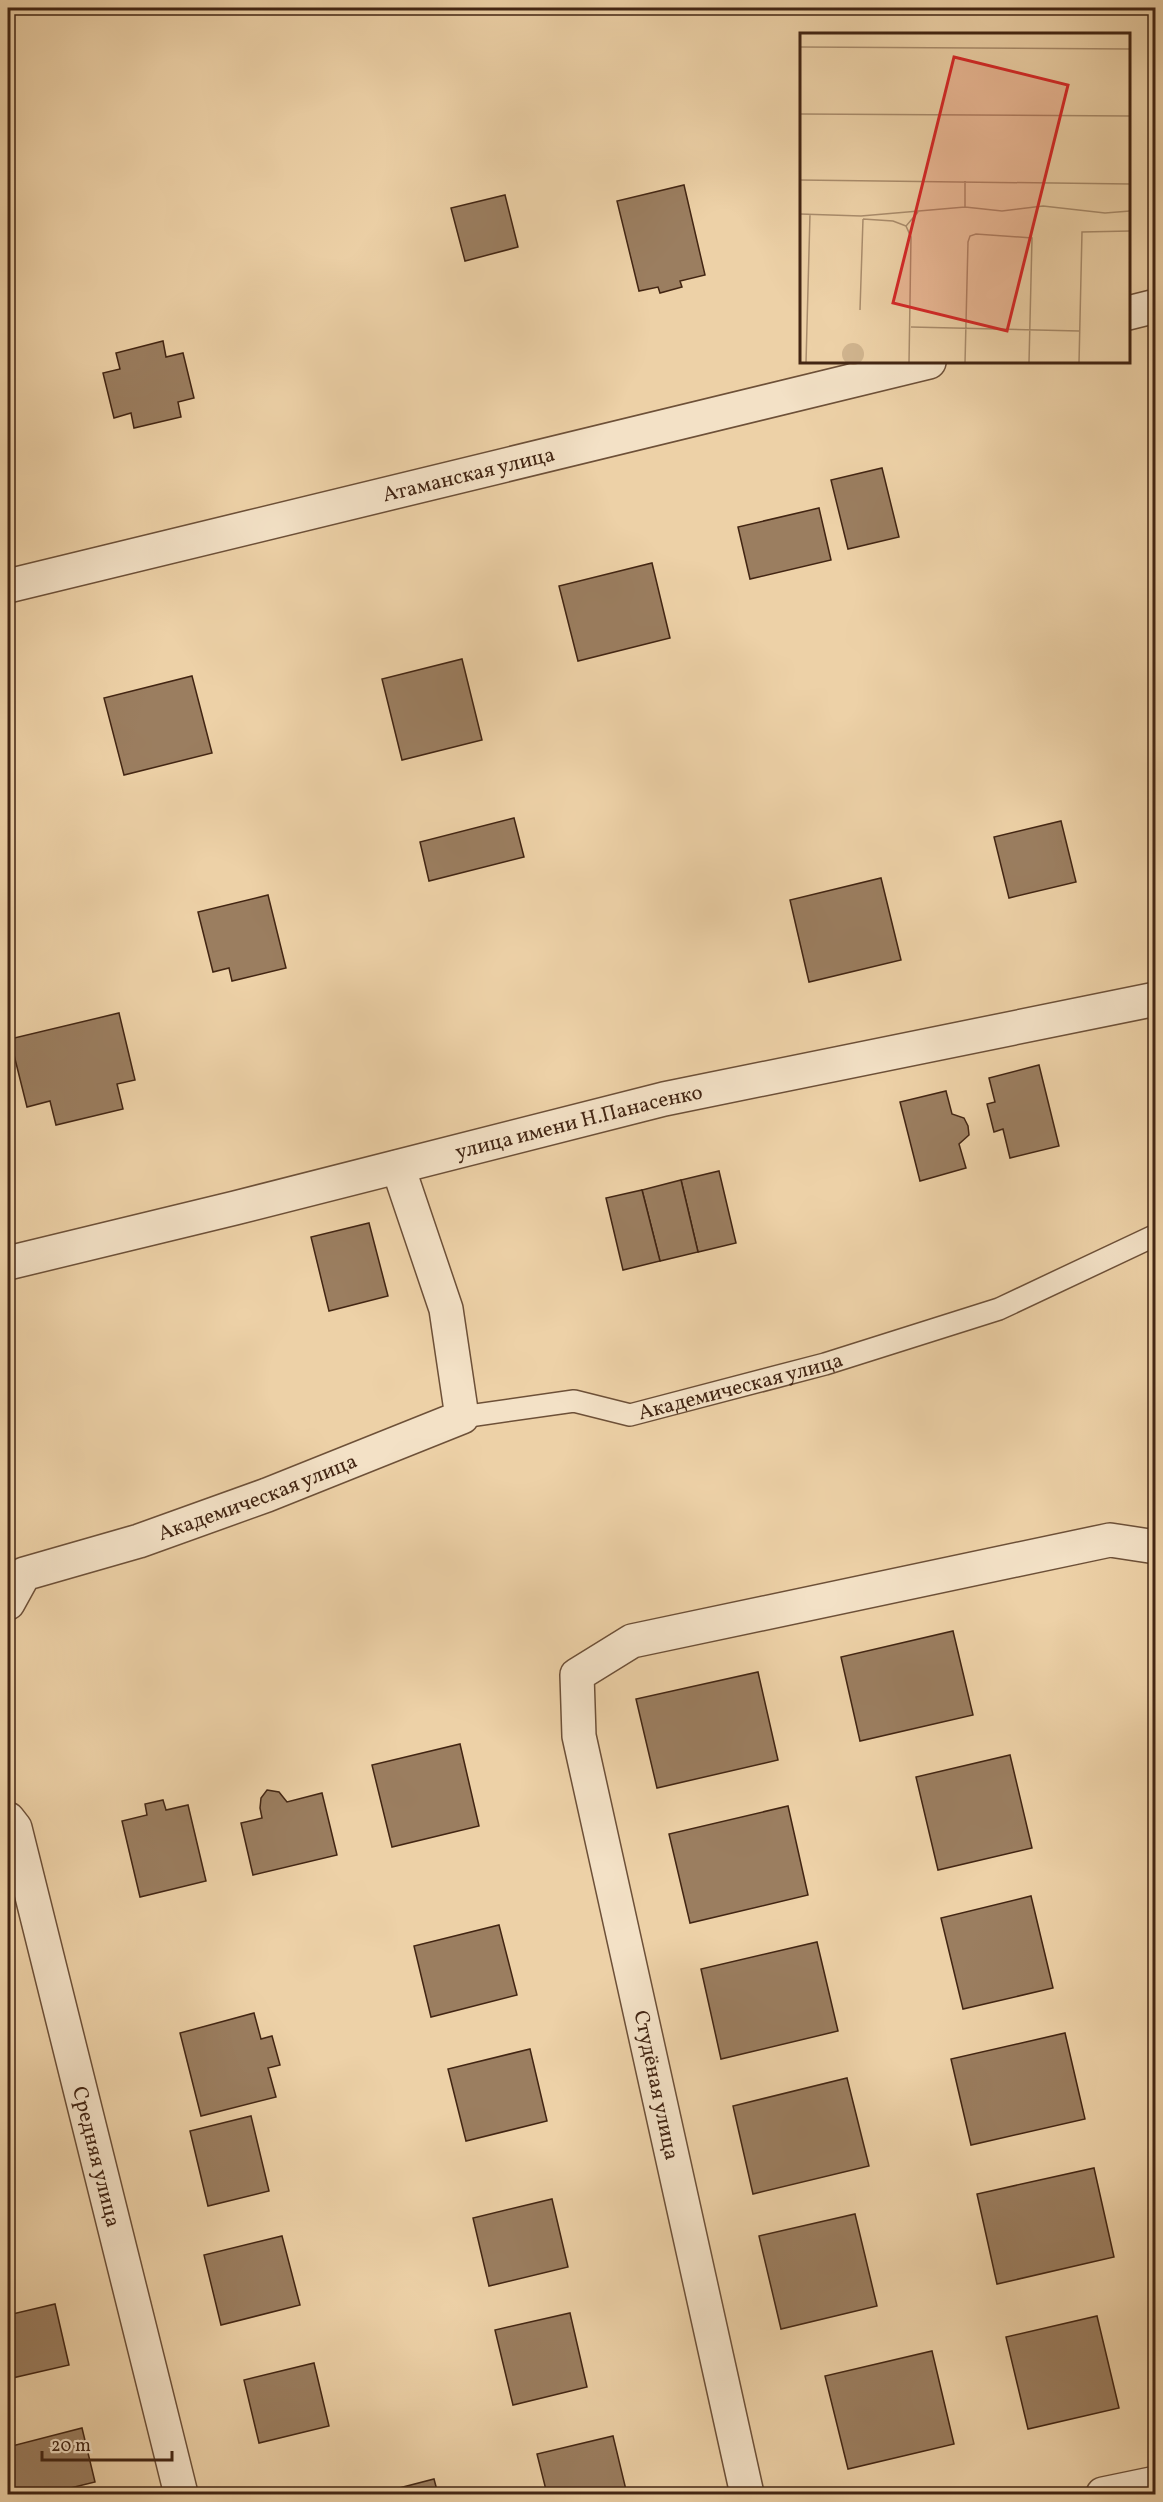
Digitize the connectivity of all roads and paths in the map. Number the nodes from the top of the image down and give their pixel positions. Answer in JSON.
{"nodes":[{"id":1,"x":1155,"y":306,"type":"edge"},
{"id":2,"x":1130,"y":312,"type":"edge"},
{"id":3,"x":925,"y":363,"type":"edge"},
{"id":4,"x":8,"y":586,"type":"edge"},
{"id":5,"x":1155,"y":999,"type":"edge"},
{"id":6,"x":399,"y":1167,"type":"junction"},
{"id":7,"x":1155,"y":1235,"type":"edge"},
{"id":8,"x":8,"y":1263,"type":"edge"},
{"id":9,"x":462,"y":1417,"type":"junction"},
{"id":10,"x":1155,"y":1547,"type":"edge"},
{"id":11,"x":16,"y":1577,"type":"edge"},
{"id":12,"x":8,"y":1603,"type":"edge"},
{"id":13,"x":8,"y":1819,"type":"edge"},
{"id":14,"x":1155,"y":2483,"type":"edge"},
{"id":15,"x":181,"y":2494,"type":"edge"},
{"id":16,"x":747,"y":2494,"type":"edge"},
{"id":17,"x":1103,"y":2494,"type":"edge"}],
"edges":[{"from":1,"to":2,"type":"street"},
{"from":3,"to":4,"type":"street","name":"Атаманская улица"},
{"from":5,"to":6,"type":"street","name":"улица имени Н.Панасенко"},
{"from":6,"to":8,"type":"street","name":"улица имени Н.Панасенко"},
{"from":6,"to":9,"type":"street"},
{"from":7,"to":9,"type":"lane","name":"Академическая улица"},
{"from":9,"to":11,"type":"street","name":"Академическая улица"},
{"from":10,"to":16,"type":"street","name":"Студёная улица"},
{"from":11,"to":12,"type":"street"},
{"from":13,"to":15,"type":"street","name":"Средняя улица"},
{"from":14,"to":17,"type":"street"}]}
